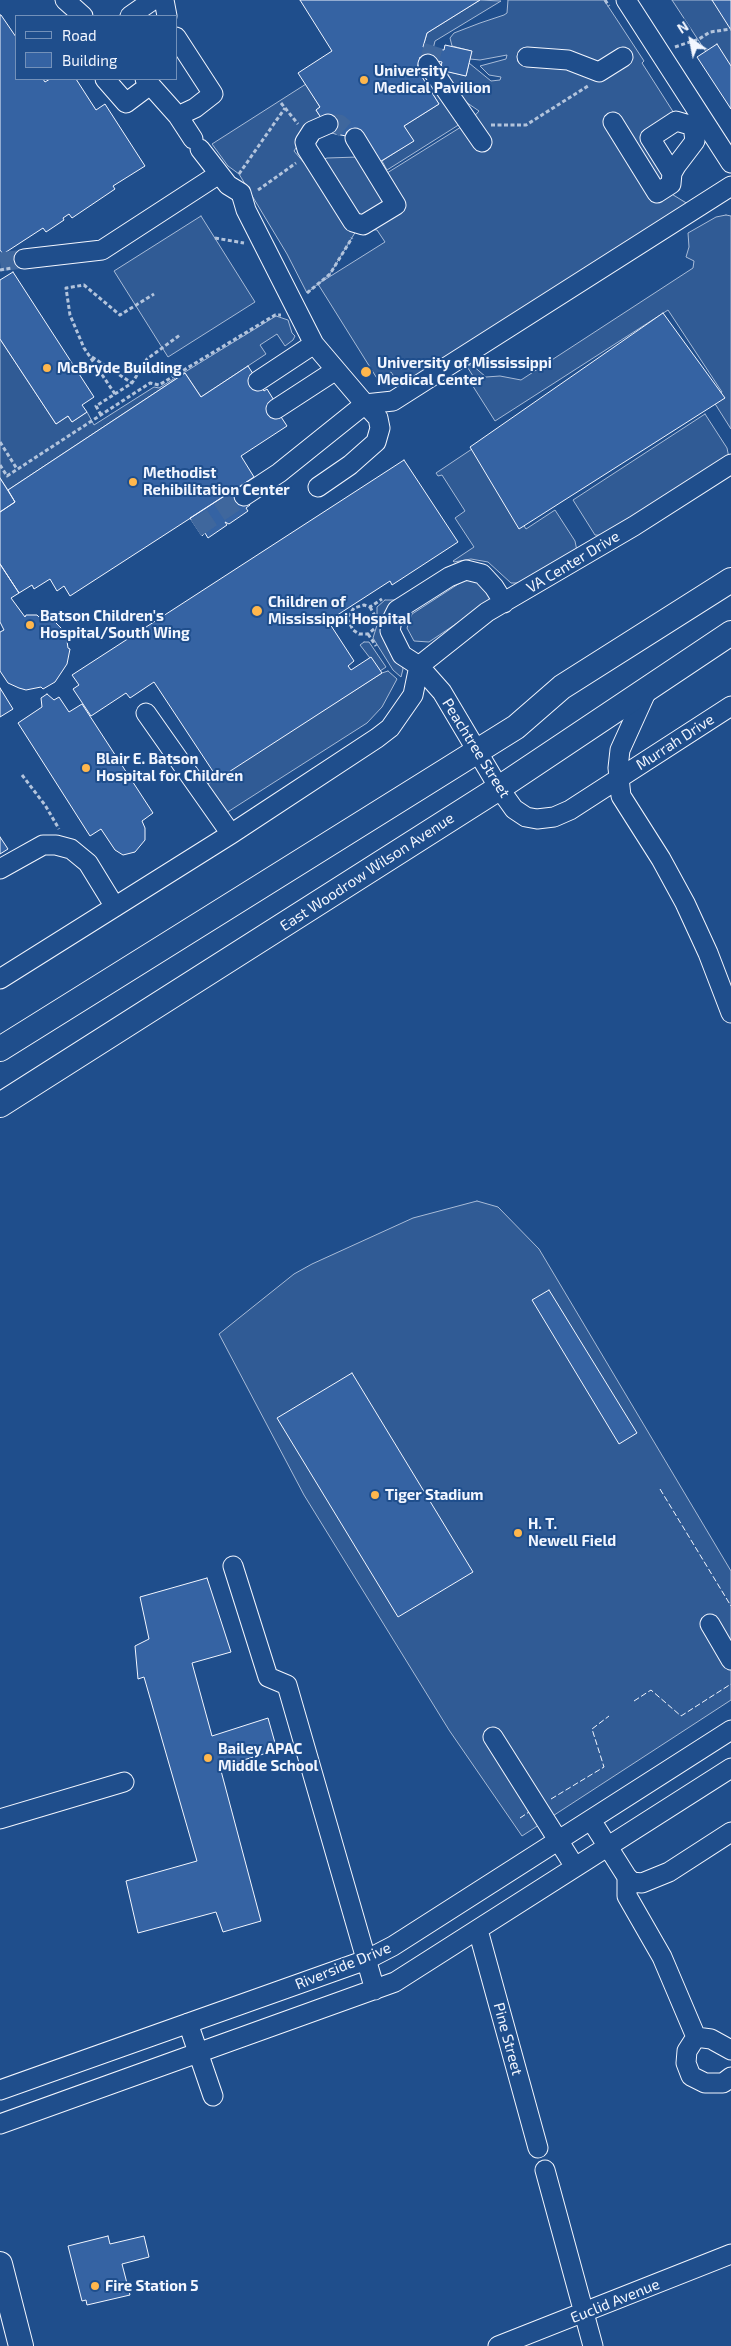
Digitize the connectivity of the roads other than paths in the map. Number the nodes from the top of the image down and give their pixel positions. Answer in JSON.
{"nodes":[{"id":1,"x":65,"y":0,"type":"edge"},
{"id":2,"x":153,"y":0,"type":"edge"},
{"id":3,"x":164,"y":0,"type":"edge"},
{"id":4,"x":626,"y":0,"type":"edge"},
{"id":5,"x":82,"y":15,"type":"edge"},
{"id":6,"x":131,"y":15,"type":"edge"},
{"id":7,"x":167,"y":15,"type":"edge"},
{"id":8,"x":178,"y":40,"type":"edge"},
{"id":9,"x":527,"y":57,"type":"dead end"},
{"id":10,"x":623,"y":57,"type":"dead end"},
{"id":11,"x":428,"y":64,"type":"dead end"},
{"id":12,"x":106,"y":80,"type":"edge"},
{"id":13,"x":148,"y":82,"type":"edge"},
{"id":14,"x":178,"y":116,"type":"junction"},
{"id":15,"x":613,"y":122,"type":"dead end"},
{"id":16,"x":698,"y":123,"type":"junction"},
{"id":17,"x":328,"y":124,"type":"dead end"},
{"id":18,"x":354,"y":138,"type":"tunnel mouth"},
{"id":19,"x":650,"y":138,"type":"junction"},
{"id":20,"x":482,"y":142,"type":"dead end"},
{"id":21,"x":635,"y":158,"type":"junction"},
{"id":22,"x":731,"y":163,"type":"edge"},
{"id":23,"x":672,"y":173,"type":"junction"},
{"id":24,"x":223,"y":180,"type":"junction"},
{"id":25,"x":731,"y":186,"type":"edge"},
{"id":26,"x":24,"y":259,"type":"tunnel mouth"},
{"id":27,"x":314,"y":344,"type":"junction"},
{"id":28,"x":336,"y":370,"type":"junction"},
{"id":29,"x":258,"y":381,"type":"dead end"},
{"id":30,"x":365,"y":404,"type":"junction"},
{"id":31,"x":276,"y":409,"type":"dead end"},
{"id":32,"x":731,"y":464,"type":"edge"},
{"id":33,"x":318,"y":487,"type":"dead end"},
{"id":34,"x":244,"y":496,"type":"tunnel mouth"},
{"id":35,"x":731,"y":580,"type":"edge"},
{"id":36,"x":504,"y":602,"type":"junction"},
{"id":37,"x":731,"y":633,"type":"edge"},
{"id":38,"x":419,"y":666,"type":"junction"},
{"id":39,"x":649,"y":686,"type":"junction"},
{"id":40,"x":731,"y":706,"type":"edge"},
{"id":41,"x":146,"y":713,"type":"dead end"},
{"id":42,"x":476,"y":751,"type":"junction"},
{"id":43,"x":619,"y":778,"type":"junction"},
{"id":44,"x":499,"y":788,"type":"junction"},
{"id":45,"x":231,"y":834,"type":"junction"},
{"id":46,"x":0,"y":869,"type":"edge"},
{"id":47,"x":115,"y":907,"type":"junction"},
{"id":48,"x":0,"y":979,"type":"edge"},
{"id":49,"x":731,"y":1013,"type":"edge"},
{"id":50,"x":0,"y":1049,"type":"edge"},
{"id":51,"x":0,"y":1105,"type":"edge"},
{"id":52,"x":233,"y":1566,"type":"dead end"},
{"id":53,"x":710,"y":1624,"type":"dead end"},
{"id":54,"x":731,"y":1660,"type":"edge"},
{"id":55,"x":731,"y":1730,"type":"edge"},
{"id":56,"x":493,"y":1737,"type":"dead end"},
{"id":57,"x":731,"y":1768,"type":"edge"},
{"id":58,"x":124,"y":1782,"type":"dead end"},
{"id":59,"x":0,"y":1819,"type":"edge"},
{"id":60,"x":591,"y":1820,"type":"junction"},
{"id":61,"x":731,"y":1832,"type":"edge"},
{"id":62,"x":559,"y":1840,"type":"junction"},
{"id":63,"x":607,"y":1847,"type":"junction"},
{"id":64,"x":575,"y":1867,"type":"junction"},
{"id":65,"x":627,"y":1877,"type":"junction"},
{"id":66,"x":478,"y":1930,"type":"junction"},
{"id":67,"x":366,"y":1960,"type":"junction"},
{"id":68,"x":375,"y":1990,"type":"junction"},
{"id":69,"x":188,"y":2023,"type":"junction"},
{"id":70,"x":696,"y":2037,"type":"junction"},
{"id":71,"x":731,"y":2050,"type":"edge"},
{"id":72,"x":198,"y":2054,"type":"junction"},
{"id":73,"x":731,"y":2077,"type":"edge"},
{"id":74,"x":0,"y":2090,"type":"edge"},
{"id":75,"x":213,"y":2096,"type":"dead end"},
{"id":76,"x":0,"y":2124,"type":"edge"},
{"id":77,"x":538,"y":2148,"type":"dead end"},
{"id":78,"x":545,"y":2170,"type":"dead end"},
{"id":79,"x":731,"y":2254,"type":"edge"},
{"id":80,"x":0,"y":2264,"type":"edge"},
{"id":81,"x":584,"y":2313,"type":"junction"},
{"id":82,"x":21,"y":2346,"type":"edge"},
{"id":83,"x":498,"y":2346,"type":"edge"},
{"id":84,"x":593,"y":2346,"type":"edge"}],
"edges":[{"from":1,"to":5,"type":"street"},
{"from":2,"to":6,"type":"street"},
{"from":3,"to":7,"type":"street"},
{"from":4,"to":16,"type":"street"},
{"from":8,"to":14,"type":"street"},
{"from":9,"to":10,"type":"street"},
{"from":11,"to":20,"type":"street"},
{"from":12,"to":13,"type":"street"},
{"from":13,"to":14,"type":"street"},
{"from":14,"to":24,"type":"street"},
{"from":15,"to":21,"type":"street"},
{"from":16,"to":19,"type":"street"},
{"from":16,"to":22,"type":"street"},
{"from":16,"to":23,"type":"street"},
{"from":17,"to":18,"type":"street"},
{"from":19,"to":21,"type":"street"},
{"from":19,"to":23,"type":"street"},
{"from":21,"to":23,"type":"street"},
{"from":24,"to":26,"type":"street"},
{"from":24,"to":27,"type":"street"},
{"from":25,"to":30,"type":"street"},
{"from":27,"to":28,"type":"street"},
{"from":27,"to":29,"type":"street"},
{"from":28,"to":30,"type":"street"},
{"from":28,"to":31,"type":"street"},
{"from":30,"to":33,"type":"street"},
{"from":30,"to":34,"type":"street"},
{"from":32,"to":36,"type":"street","name":"VA Center Drive"},
{"from":35,"to":42,"type":"main road"},
{"from":36,"to":38,"type":"street","name":"VA Center Drive"},
{"from":36,"to":38,"type":"street","name":"Peachtree Street"},
{"from":37,"to":39,"type":"main road","name":"East Woodrow Wilson Avenue"},
{"from":38,"to":42,"type":"street","name":"Peachtree Street"},
{"from":38,"to":45,"type":"street"},
{"from":39,"to":43,"type":"street"},
{"from":39,"to":44,"type":"main road","name":"East Woodrow Wilson Avenue"},
{"from":40,"to":43,"type":"street","name":"Murrah Drive"},
{"from":41,"to":45,"type":"street"},
{"from":42,"to":44,"type":"street","name":"Peachtree Street"},
{"from":42,"to":50,"type":"main road"},
{"from":43,"to":44,"type":"street","name":"Peachtree Street"},
{"from":43,"to":49,"type":"street"},
{"from":44,"to":51,"type":"main road","name":"East Woodrow Wilson Avenue"},
{"from":45,"to":47,"type":"street"},
{"from":46,"to":47,"type":"street"},
{"from":47,"to":48,"type":"street"},
{"from":52,"to":67,"type":"street"},
{"from":53,"to":54,"type":"street"},
{"from":55,"to":60,"type":"street","name":"Riverside Drive"},
{"from":56,"to":62,"type":"street"},
{"from":57,"to":63,"type":"street"},
{"from":58,"to":59,"type":"street"},
{"from":60,"to":62,"type":"street","name":"Riverside Drive"},
{"from":60,"to":63,"type":"street"},
{"from":61,"to":65,"type":"street"},
{"from":62,"to":64,"type":"street"},
{"from":62,"to":67,"type":"street","name":"Riverside Drive"},
{"from":63,"to":64,"type":"street"},
{"from":63,"to":65,"type":"street"},
{"from":64,"to":66,"type":"street"},
{"from":65,"to":70,"type":"street"},
{"from":66,"to":68,"type":"street"},
{"from":66,"to":77,"type":"street","name":"Pine Street"},
{"from":67,"to":68,"type":"street"},
{"from":67,"to":69,"type":"street","name":"Riverside Drive"},
{"from":68,"to":72,"type":"street"},
{"from":69,"to":72,"type":"street"},
{"from":69,"to":74,"type":"street","name":"Riverside Drive"},
{"from":70,"to":71,"type":"street"},
{"from":70,"to":73,"type":"street"},
{"from":72,"to":75,"type":"street"},
{"from":72,"to":76,"type":"street"},
{"from":78,"to":81,"type":"street"},
{"from":79,"to":81,"type":"street","name":"Euclid Avenue"},
{"from":80,"to":82,"type":"main road"},
{"from":81,"to":83,"type":"street","name":"Euclid Avenue"},
{"from":81,"to":84,"type":"street"}]}
